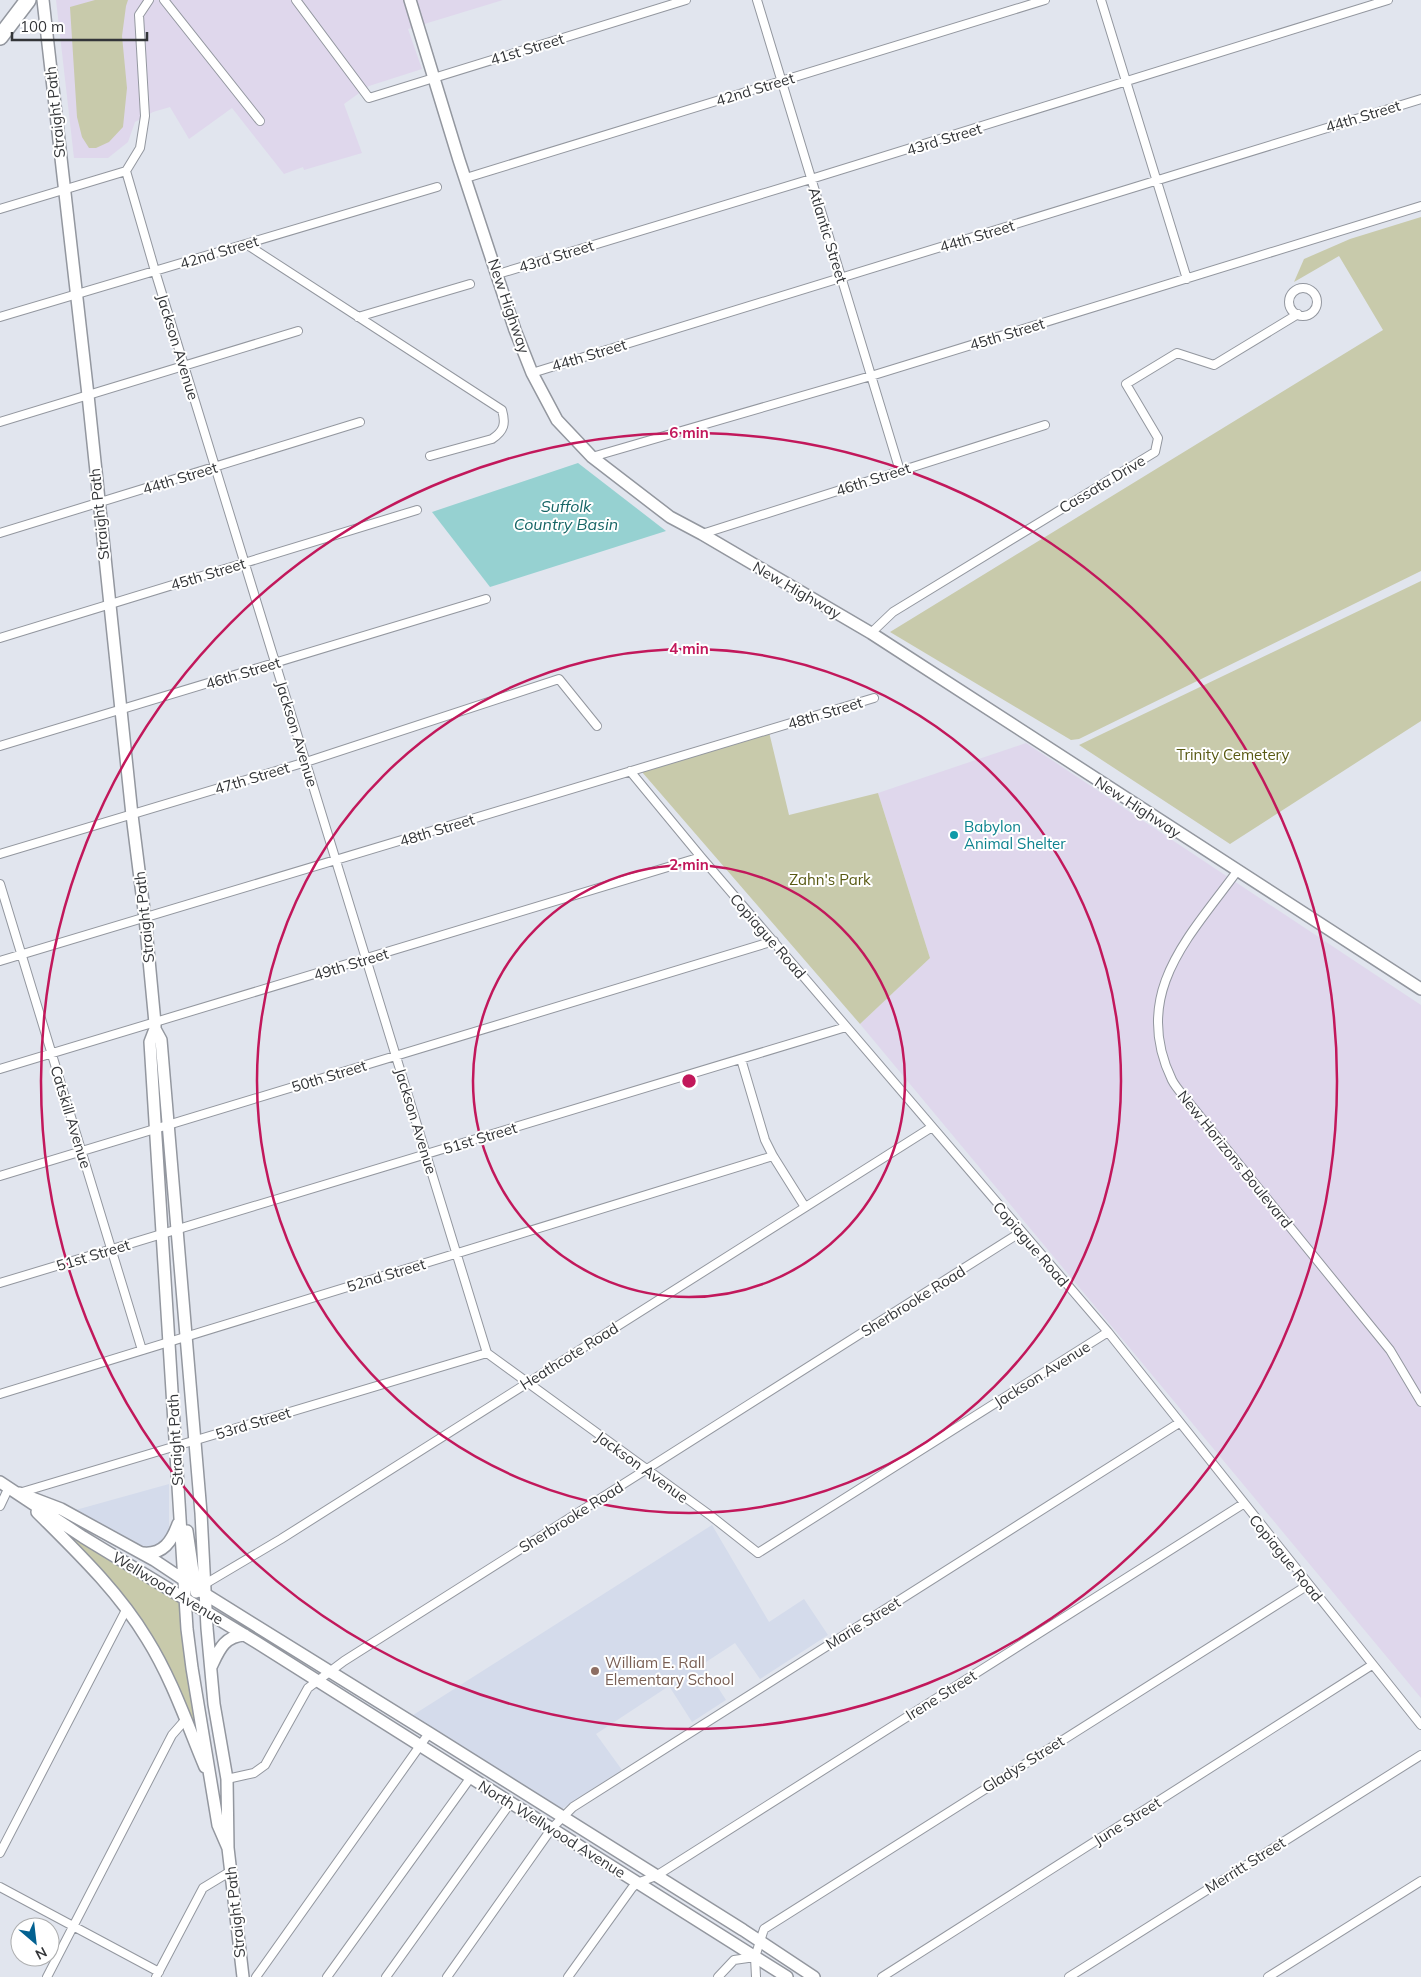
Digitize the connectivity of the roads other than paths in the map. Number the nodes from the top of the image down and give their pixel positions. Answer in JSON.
{"nodes":[{"id":1,"x":28,"y":0,"type":"edge"},
{"id":2,"x":43,"y":0,"type":"edge"},
{"id":3,"x":149,"y":0,"type":"edge"},
{"id":4,"x":164,"y":0,"type":"edge"},
{"id":5,"x":296,"y":0,"type":"edge"},
{"id":6,"x":410,"y":0,"type":"edge"},
{"id":7,"x":686,"y":0,"type":"edge"},
{"id":8,"x":757,"y":0,"type":"edge"},
{"id":9,"x":1045,"y":0,"type":"edge"},
{"id":10,"x":1101,"y":0,"type":"edge"},
{"id":11,"x":1388,"y":0,"type":"edge"},
{"id":12,"x":0,"y":37,"type":"edge"},
{"id":13,"x":434,"y":78,"type":"junction"},
{"id":14,"x":782,"y":81,"type":"junction"},
{"id":15,"x":1127,"y":82,"type":"junction"},
{"id":16,"x":1421,"y":99,"type":"edge"},
{"id":17,"x":260,"y":121,"type":"dead end"},
{"id":18,"x":126,"y":171,"type":"junction"},
{"id":19,"x":466,"y":178,"type":"junction"},
{"id":20,"x":811,"y":179,"type":"junction"},
{"id":21,"x":1157,"y":181,"type":"junction"},
{"id":22,"x":437,"y":187,"type":"dead end"},
{"id":23,"x":64,"y":190,"type":"junction"},
{"id":24,"x":1421,"y":206,"type":"edge"},
{"id":25,"x":0,"y":209,"type":"edge"},
{"id":26,"x":246,"y":244,"type":"junction"},
{"id":27,"x":155,"y":271,"type":"junction"},
{"id":28,"x":498,"y":274,"type":"junction"},
{"id":29,"x":841,"y":278,"type":"junction"},
{"id":30,"x":1187,"y":279,"type":"junction"},
{"id":31,"x":470,"y":284,"type":"dead end"},
{"id":32,"x":76,"y":295,"type":"junction"},
{"id":33,"x":1298,"y":314,"type":"dead end"},
{"id":34,"x":0,"y":317,"type":"edge"},
{"id":35,"x":358,"y":317,"type":"junction"},
{"id":36,"x":298,"y":331,"type":"dead end"},
{"id":37,"x":184,"y":366,"type":"junction"},
{"id":38,"x":532,"y":373,"type":"junction"},
{"id":39,"x":871,"y":376,"type":"junction"},
{"id":40,"x":88,"y":395,"type":"junction"},
{"id":41,"x":0,"y":422,"type":"edge"},
{"id":42,"x":360,"y":422,"type":"dead end"},
{"id":43,"x":1045,"y":425,"type":"dead end"},
{"id":44,"x":430,"y":456,"type":"dead end"},
{"id":45,"x":592,"y":457,"type":"junction"},
{"id":46,"x":215,"y":467,"type":"junction"},
{"id":47,"x":900,"y":471,"type":"junction"},
{"id":48,"x":98,"y":503,"type":"junction"},
{"id":49,"x":416,"y":510,"type":"dead end"},
{"id":50,"x":0,"y":533,"type":"edge"},
{"id":51,"x":702,"y":534,"type":"junction"},
{"id":52,"x":245,"y":563,"type":"junction"},
{"id":53,"x":486,"y":599,"type":"dead end"},
{"id":54,"x":108,"y":604,"type":"junction"},
{"id":55,"x":870,"y":633,"type":"junction"},
{"id":56,"x":0,"y":638,"type":"edge"},
{"id":57,"x":276,"y":663,"type":"junction"},
{"id":58,"x":874,"y":698,"type":"dead end"},
{"id":59,"x":121,"y":710,"type":"junction"},
{"id":60,"x":597,"y":726,"type":"dead end"},
{"id":61,"x":0,"y":746,"type":"edge"},
{"id":62,"x":306,"y":762,"type":"junction"},
{"id":63,"x":630,"y":772,"type":"junction"},
{"id":64,"x":132,"y":815,"type":"junction"},
{"id":65,"x":0,"y":854,"type":"edge"},
{"id":66,"x":701,"y":857,"type":"junction"},
{"id":67,"x":336,"y":860,"type":"junction"},
{"id":68,"x":1238,"y":870,"type":"junction"},
{"id":69,"x":0,"y":884,"type":"edge"},
{"id":70,"x":145,"y":918,"type":"junction"},
{"id":71,"x":774,"y":941,"type":"junction"},
{"id":72,"x":22,"y":955,"type":"junction"},
{"id":73,"x":366,"y":959,"type":"junction"},
{"id":74,"x":0,"y":961,"type":"edge"},
{"id":75,"x":1421,"y":989,"type":"edge"},
{"id":76,"x":155,"y":1026,"type":"junction"},
{"id":77,"x":846,"y":1027,"type":"junction"},
{"id":78,"x":52,"y":1054,"type":"junction"},
{"id":79,"x":396,"y":1056,"type":"junction"},
{"id":80,"x":741,"y":1059,"type":"junction"},
{"id":81,"x":0,"y":1069,"type":"edge"},
{"id":82,"x":168,"y":1125,"type":"junction"},
{"id":83,"x":932,"y":1127,"type":"junction"},
{"id":84,"x":156,"y":1129,"type":"junction"},
{"id":85,"x":81,"y":1152,"type":"junction"},
{"id":86,"x":426,"y":1154,"type":"junction"},
{"id":87,"x":772,"y":1156,"type":"junction"},
{"id":88,"x":0,"y":1176,"type":"edge"},
{"id":89,"x":805,"y":1207,"type":"junction"},
{"id":90,"x":177,"y":1229,"type":"junction"},
{"id":91,"x":1021,"y":1232,"type":"junction"},
{"id":92,"x":162,"y":1234,"type":"junction"},
{"id":93,"x":111,"y":1250,"type":"junction"},
{"id":94,"x":457,"y":1253,"type":"junction"},
{"id":95,"x":0,"y":1283,"type":"edge"},
{"id":96,"x":1108,"y":1332,"type":"junction"},
{"id":97,"x":186,"y":1336,"type":"junction"},
{"id":98,"x":169,"y":1342,"type":"junction"},
{"id":99,"x":142,"y":1350,"type":"junction"},
{"id":100,"x":487,"y":1353,"type":"junction"},
{"id":101,"x":527,"y":1383,"type":"junction"},
{"id":102,"x":0,"y":1394,"type":"edge"},
{"id":103,"x":1421,"y":1402,"type":"edge"},
{"id":104,"x":1179,"y":1423,"type":"junction"},
{"id":105,"x":194,"y":1441,"type":"junction"},
{"id":106,"x":175,"y":1446,"type":"junction"},
{"id":107,"x":646,"y":1470,"type":"junction"},
{"id":108,"x":9,"y":1488,"type":"edge"},
{"id":109,"x":178,"y":1493,"type":"junction"},
{"id":110,"x":1243,"y":1504,"type":"junction"},
{"id":111,"x":0,"y":1506,"type":"edge"},
{"id":112,"x":180,"y":1520,"type":"junction"},
{"id":113,"x":141,"y":1552,"type":"junction"},
{"id":114,"x":184,"y":1581,"type":"junction"},
{"id":115,"x":1308,"y":1585,"type":"junction"},
{"id":116,"x":202,"y":1589,"type":"junction"},
{"id":117,"x":185,"y":1599,"type":"junction"},
{"id":118,"x":126,"y":1610,"type":"junction"},
{"id":119,"x":205,"y":1611,"type":"junction"},
{"id":120,"x":245,"y":1635,"type":"junction"},
{"id":121,"x":1372,"y":1665,"type":"junction"},
{"id":122,"x":210,"y":1668,"type":"junction"},
{"id":123,"x":330,"y":1672,"type":"junction"},
{"id":124,"x":318,"y":1681,"type":"junction"},
{"id":125,"x":186,"y":1719,"type":"junction"},
{"id":126,"x":1421,"y":1725,"type":"edge"},
{"id":127,"x":429,"y":1733,"type":"junction"},
{"id":128,"x":421,"y":1746,"type":"junction"},
{"id":129,"x":1421,"y":1755,"type":"edge"},
{"id":130,"x":471,"y":1777,"type":"junction"},
{"id":131,"x":227,"y":1779,"type":"junction"},
{"id":132,"x":213,"y":1786,"type":"junction"},
{"id":133,"x":511,"y":1802,"type":"junction"},
{"id":134,"x":563,"y":1817,"type":"junction"},
{"id":135,"x":552,"y":1828,"type":"junction"},
{"id":136,"x":228,"y":1848,"type":"junction"},
{"id":137,"x":0,"y":1853,"type":"edge"},
{"id":138,"x":231,"y":1871,"type":"junction"},
{"id":139,"x":656,"y":1876,"type":"junction"},
{"id":140,"x":1421,"y":1880,"type":"edge"},
{"id":141,"x":637,"y":1882,"type":"junction"},
{"id":142,"x":0,"y":1887,"type":"edge"},
{"id":143,"x":74,"y":1925,"type":"junction"},
{"id":144,"x":760,"y":1941,"type":"junction"},
{"id":145,"x":755,"y":1956,"type":"junction"},
{"id":146,"x":158,"y":1974,"type":"edge"},
{"id":147,"x":47,"y":1977,"type":"edge"},
{"id":148,"x":243,"y":1977,"type":"edge"},
{"id":149,"x":256,"y":1977,"type":"edge"},
{"id":150,"x":327,"y":1977,"type":"edge"},
{"id":151,"x":386,"y":1977,"type":"edge"},
{"id":152,"x":447,"y":1977,"type":"edge"},
{"id":153,"x":568,"y":1977,"type":"edge"},
{"id":154,"x":718,"y":1977,"type":"edge"},
{"id":155,"x":756,"y":1977,"type":"edge"},
{"id":156,"x":786,"y":1977,"type":"edge"},
{"id":157,"x":814,"y":1977,"type":"edge"},
{"id":158,"x":882,"y":1977,"type":"edge"},
{"id":159,"x":1069,"y":1977,"type":"edge"},
{"id":160,"x":1268,"y":1977,"type":"edge"}],
"edges":[{"from":1,"to":12,"type":"highway"},
{"from":2,"to":23,"type":"main road","name":"Straight Path"},
{"from":3,"to":18,"type":"street"},
{"from":4,"to":17,"type":"street"},
{"from":5,"to":13,"type":"street","name":"41st Street"},
{"from":6,"to":13,"type":"main road","name":"New Highway"},
{"from":7,"to":13,"type":"street","name":"41st Street"},
{"from":8,"to":14,"type":"street","name":"Atlantic Street"},
{"from":9,"to":14,"type":"street","name":"42nd Street"},
{"from":10,"to":15,"type":"street"},
{"from":11,"to":15,"type":"street","name":"43rd Street"},
{"from":13,"to":19,"type":"main road","name":"New Highway"},
{"from":14,"to":19,"type":"street","name":"42nd Street"},
{"from":14,"to":20,"type":"street","name":"Atlantic Street"},
{"from":15,"to":20,"type":"street","name":"43rd Street"},
{"from":15,"to":21,"type":"street"},
{"from":16,"to":21,"type":"street","name":"44th Street"},
{"from":18,"to":23,"type":"street"},
{"from":18,"to":27,"type":"street","name":"Jackson Avenue"},
{"from":19,"to":28,"type":"main road","name":"New Highway"},
{"from":20,"to":28,"type":"street","name":"43rd Street"},
{"from":20,"to":29,"type":"street","name":"Atlantic Street"},
{"from":21,"to":29,"type":"street","name":"44th Street"},
{"from":21,"to":30,"type":"street"},
{"from":22,"to":26,"type":"street","name":"42nd Street"},
{"from":23,"to":25,"type":"street"},
{"from":23,"to":32,"type":"main road","name":"Straight Path"},
{"from":24,"to":30,"type":"street","name":"45th Street"},
{"from":26,"to":27,"type":"street","name":"42nd Street"},
{"from":26,"to":35,"type":"street"},
{"from":27,"to":32,"type":"street","name":"42nd Street"},
{"from":27,"to":37,"type":"street","name":"Jackson Avenue"},
{"from":28,"to":38,"type":"main road","name":"New Highway"},
{"from":29,"to":38,"type":"street","name":"44th Street"},
{"from":29,"to":39,"type":"street","name":"Atlantic Street"},
{"from":30,"to":39,"type":"street","name":"45th Street"},
{"from":31,"to":35,"type":"street"},
{"from":32,"to":34,"type":"street","name":"42nd Street"},
{"from":32,"to":40,"type":"main road","name":"Straight Path"},
{"from":33,"to":55,"type":"street","name":"Cassata Drive"},
{"from":35,"to":44,"type":"street"},
{"from":36,"to":37,"type":"street"},
{"from":37,"to":40,"type":"street"},
{"from":37,"to":46,"type":"street","name":"Jackson Avenue"},
{"from":38,"to":45,"type":"main road","name":"New Highway"},
{"from":39,"to":45,"type":"street","name":"45th Street"},
{"from":39,"to":47,"type":"street","name":"Atlantic Street"},
{"from":40,"to":41,"type":"street"},
{"from":40,"to":48,"type":"main road","name":"Straight Path"},
{"from":42,"to":46,"type":"street","name":"44th Street"},
{"from":43,"to":47,"type":"street","name":"46th Street"},
{"from":45,"to":51,"type":"main road","name":"New Highway"},
{"from":46,"to":48,"type":"street","name":"44th Street"},
{"from":46,"to":52,"type":"street","name":"Jackson Avenue"},
{"from":47,"to":51,"type":"street","name":"46th Street"},
{"from":48,"to":50,"type":"street","name":"44th Street"},
{"from":48,"to":54,"type":"main road","name":"Straight Path"},
{"from":49,"to":52,"type":"street","name":"45th Street"},
{"from":51,"to":55,"type":"main road","name":"New Highway"},
{"from":52,"to":54,"type":"street","name":"45th Street"},
{"from":52,"to":57,"type":"street","name":"Jackson Avenue"},
{"from":53,"to":57,"type":"street","name":"46th Street"},
{"from":54,"to":56,"type":"street","name":"45th Street"},
{"from":54,"to":59,"type":"main road","name":"Straight Path"},
{"from":55,"to":68,"type":"main road","name":"New Highway"},
{"from":57,"to":59,"type":"street","name":"46th Street"},
{"from":57,"to":62,"type":"street","name":"Jackson Avenue"},
{"from":58,"to":63,"type":"street","name":"48th Street"},
{"from":59,"to":61,"type":"street","name":"46th Street"},
{"from":59,"to":64,"type":"main road","name":"Straight Path"},
{"from":60,"to":62,"type":"street","name":"47th Street"},
{"from":62,"to":64,"type":"street","name":"47th Street"},
{"from":62,"to":67,"type":"street","name":"Jackson Avenue"},
{"from":63,"to":66,"type":"street","name":"Copiague Road"},
{"from":63,"to":67,"type":"street","name":"48th Street"},
{"from":64,"to":65,"type":"street","name":"47th Street"},
{"from":64,"to":70,"type":"main road","name":"Straight Path"},
{"from":66,"to":71,"type":"street","name":"Copiague Road"},
{"from":66,"to":73,"type":"street","name":"49th Street"},
{"from":67,"to":70,"type":"street","name":"48th Street"},
{"from":67,"to":73,"type":"street","name":"Jackson Avenue"},
{"from":68,"to":75,"type":"main road","name":"New Highway"},
{"from":68,"to":103,"type":"street","name":"New Horizons Boulevard"},
{"from":69,"to":72,"type":"street","name":"Catskill Avenue"},
{"from":70,"to":72,"type":"street","name":"48th Street"},
{"from":70,"to":76,"type":"main road","name":"Straight Path"},
{"from":71,"to":77,"type":"street","name":"Copiague Road"},
{"from":71,"to":79,"type":"street","name":"50th Street"},
{"from":72,"to":74,"type":"street","name":"48th Street"},
{"from":72,"to":78,"type":"street","name":"Catskill Avenue"},
{"from":73,"to":76,"type":"street","name":"49th Street"},
{"from":73,"to":79,"type":"street","name":"Jackson Avenue"},
{"from":76,"to":78,"type":"street","name":"49th Street"},
{"from":76,"to":82,"type":"main road","name":"Straight Path"},
{"from":76,"to":84,"type":"main road","name":"Straight Path"},
{"from":77,"to":80,"type":"street","name":"51st Street"},
{"from":77,"to":83,"type":"street","name":"Copiague Road"},
{"from":78,"to":81,"type":"street","name":"49th Street"},
{"from":78,"to":85,"type":"street","name":"Catskill Avenue"},
{"from":79,"to":82,"type":"street","name":"50th Street"},
{"from":79,"to":86,"type":"street","name":"Jackson Avenue"},
{"from":80,"to":86,"type":"street","name":"51st Street"},
{"from":80,"to":87,"type":"street"},
{"from":82,"to":84,"type":"street","name":"50th Street"},
{"from":82,"to":90,"type":"main road","name":"Straight Path"},
{"from":83,"to":89,"type":"street","name":"Heathcote Road"},
{"from":83,"to":91,"type":"street","name":"Copiague Road"},
{"from":84,"to":85,"type":"street","name":"50th Street"},
{"from":84,"to":92,"type":"main road","name":"Straight Path"},
{"from":85,"to":88,"type":"street","name":"50th Street"},
{"from":85,"to":93,"type":"street","name":"Catskill Avenue"},
{"from":86,"to":90,"type":"street","name":"51st Street"},
{"from":86,"to":94,"type":"street","name":"Jackson Avenue"},
{"from":87,"to":89,"type":"street"},
{"from":87,"to":94,"type":"street","name":"52nd Street"},
{"from":89,"to":101,"type":"street","name":"Heathcote Road"},
{"from":90,"to":92,"type":"street","name":"51st Street"},
{"from":90,"to":97,"type":"main road","name":"Straight Path"},
{"from":91,"to":96,"type":"street","name":"Copiague Road"},
{"from":91,"to":107,"type":"street","name":"Sherbrooke Road"},
{"from":92,"to":93,"type":"street","name":"51st Street"},
{"from":92,"to":98,"type":"main road","name":"Straight Path"},
{"from":93,"to":95,"type":"street","name":"51st Street"},
{"from":93,"to":99,"type":"street","name":"Catskill Avenue"},
{"from":94,"to":97,"type":"street","name":"52nd Street"},
{"from":94,"to":100,"type":"street","name":"Jackson Avenue"},
{"from":96,"to":104,"type":"street","name":"Copiague Road"},
{"from":96,"to":107,"type":"street","name":"Jackson Avenue"},
{"from":97,"to":98,"type":"street","name":"52nd Street"},
{"from":97,"to":105,"type":"main road","name":"Straight Path"},
{"from":98,"to":99,"type":"street","name":"52nd Street"},
{"from":98,"to":106,"type":"main road","name":"Straight Path"},
{"from":99,"to":102,"type":"street","name":"52nd Street"},
{"from":100,"to":101,"type":"street","name":"Jackson Avenue"},
{"from":100,"to":105,"type":"street","name":"53rd Street"},
{"from":101,"to":107,"type":"street","name":"Jackson Avenue"},
{"from":101,"to":116,"type":"street","name":"Heathcote Road"},
{"from":104,"to":110,"type":"street","name":"Copiague Road"},
{"from":104,"to":134,"type":"street","name":"Marie Street"},
{"from":105,"to":106,"type":"street","name":"53rd Street"},
{"from":105,"to":116,"type":"main road","name":"Straight Path"},
{"from":106,"to":108,"type":"street","name":"53rd Street"},
{"from":106,"to":109,"type":"main road","name":"Straight Path"},
{"from":107,"to":123,"type":"street","name":"Sherbrooke Road"},
{"from":108,"to":111,"type":"street"},
{"from":108,"to":113,"type":"main road","name":"Wellwood Avenue"},
{"from":108,"to":117,"type":"main road","name":"Wellwood Avenue"},
{"from":108,"to":118,"type":"main road"},
{"from":109,"to":112,"type":"main road","name":"Straight Path"},
{"from":109,"to":116,"type":"main road"},
{"from":110,"to":115,"type":"street","name":"Copiague Road"},
{"from":110,"to":139,"type":"street","name":"Irene Street"},
{"from":112,"to":113,"type":"main road"},
{"from":112,"to":114,"type":"main road","name":"Straight Path"},
{"from":113,"to":114,"type":"main road","name":"Wellwood Avenue"},
{"from":114,"to":116,"type":"main road","name":"Wellwood Avenue"},
{"from":114,"to":117,"type":"main road","name":"Straight Path"},
{"from":115,"to":121,"type":"street","name":"Copiague Road"},
{"from":115,"to":144,"type":"street","name":"Gladys Street"},
{"from":116,"to":119,"type":"main road","name":"Straight Path"},
{"from":116,"to":123,"type":"main road","name":"Wellwood Avenue"},
{"from":117,"to":119,"type":"main road","name":"Wellwood Avenue"},
{"from":117,"to":132,"type":"main road","name":"Straight Path"},
{"from":118,"to":125,"type":"main road"},
{"from":118,"to":137,"type":"street"},
{"from":119,"to":120,"type":"main road","name":"Wellwood Avenue"},
{"from":119,"to":122,"type":"main road","name":"Straight Path"},
{"from":120,"to":122,"type":"main road"},
{"from":120,"to":124,"type":"main road","name":"Wellwood Avenue"},
{"from":121,"to":126,"type":"street","name":"Copiague Road"},
{"from":121,"to":158,"type":"street","name":"June Street"},
{"from":122,"to":131,"type":"main road","name":"Straight Path"},
{"from":123,"to":124,"type":"street","name":"Sherbrooke Road"},
{"from":123,"to":127,"type":"main road","name":"Wellwood Avenue"},
{"from":124,"to":128,"type":"main road","name":"North Wellwood Avenue"},
{"from":124,"to":131,"type":"street","name":"Sherbrooke Road"},
{"from":125,"to":132,"type":"main road"},
{"from":125,"to":143,"type":"street"},
{"from":127,"to":128,"type":"street"},
{"from":127,"to":134,"type":"main road","name":"Wellwood Avenue"},
{"from":128,"to":130,"type":"main road","name":"North Wellwood Avenue"},
{"from":128,"to":149,"type":"street"},
{"from":129,"to":159,"type":"street","name":"Merritt Street"},
{"from":130,"to":133,"type":"main road","name":"North Wellwood Avenue"},
{"from":130,"to":150,"type":"street"},
{"from":131,"to":136,"type":"main road","name":"Straight Path"},
{"from":132,"to":136,"type":"main road","name":"Straight Path"},
{"from":133,"to":135,"type":"main road","name":"North Wellwood Avenue"},
{"from":133,"to":151,"type":"street"},
{"from":134,"to":135,"type":"street","name":"Marie Street"},
{"from":134,"to":139,"type":"main road","name":"Wellwood Avenue"},
{"from":135,"to":141,"type":"main road","name":"North Wellwood Avenue"},
{"from":135,"to":152,"type":"street","name":"Marie Street"},
{"from":136,"to":138,"type":"main road","name":"Straight Path"},
{"from":138,"to":146,"type":"street"},
{"from":138,"to":148,"type":"main road","name":"Straight Path"},
{"from":139,"to":141,"type":"street","name":"Irene Street"},
{"from":139,"to":144,"type":"main road","name":"Wellwood Avenue"},
{"from":140,"to":160,"type":"street"},
{"from":141,"to":145,"type":"main road","name":"North Wellwood Avenue"},
{"from":141,"to":153,"type":"street"},
{"from":142,"to":143,"type":"street"},
{"from":143,"to":146,"type":"street"},
{"from":143,"to":147,"type":"street"},
{"from":144,"to":145,"type":"street","name":"Gladys Street"},
{"from":144,"to":157,"type":"main road"},
{"from":145,"to":154,"type":"street"},
{"from":145,"to":155,"type":"street"},
{"from":145,"to":156,"type":"main road","name":"North Wellwood Avenue"}]}
